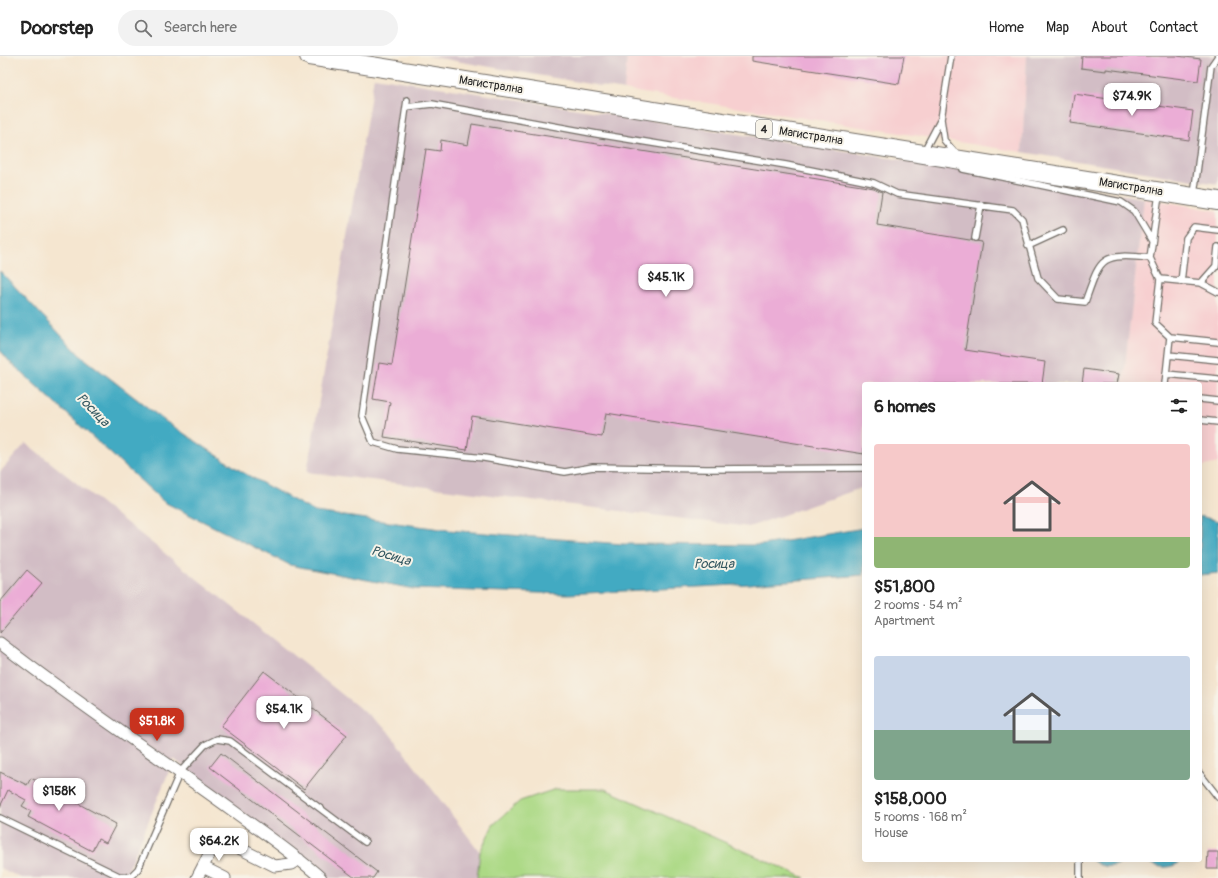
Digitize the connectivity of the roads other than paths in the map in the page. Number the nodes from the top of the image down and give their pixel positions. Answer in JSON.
{"nodes":[{"id":1,"x":310,"y":56,"type":"edge"},
{"id":2,"x":952,"y":56,"type":"edge"},
{"id":3,"x":1218,"y":56,"type":"edge"},
{"id":4,"x":407,"y":100,"type":"dead end"},
{"id":5,"x":406,"y":107,"type":"junction"},
{"id":6,"x":941,"y":119,"type":"junction"},
{"id":7,"x":928,"y":159,"type":"junction"},
{"id":8,"x":959,"y":164,"type":"junction"},
{"id":9,"x":1160,"y":192,"type":"junction"},
{"id":10,"x":1193,"y":197,"type":"junction"},
{"id":11,"x":1218,"y":202,"type":"edge"},
{"id":12,"x":981,"y":205,"type":"junction"},
{"id":13,"x":1063,"y":230,"type":"dead end"},
{"id":14,"x":1218,"y":230,"type":"edge"},
{"id":15,"x":975,"y":238,"type":"dead end"},
{"id":16,"x":1152,"y":241,"type":"junction"},
{"id":17,"x":1028,"y":246,"type":"junction"},
{"id":18,"x":1218,"y":247,"type":"edge"},
{"id":19,"x":1150,"y":258,"type":"junction"},
{"id":20,"x":1217,"y":266,"type":"edge"},
{"id":21,"x":1160,"y":279,"type":"junction"},
{"id":22,"x":1181,"y":282,"type":"junction"},
{"id":23,"x":1201,"y":283,"type":"junction"},
{"id":24,"x":1218,"y":292,"type":"edge"},
{"id":25,"x":1170,"y":337,"type":"junction"},
{"id":26,"x":1218,"y":342,"type":"edge"},
{"id":27,"x":1168,"y":355,"type":"junction"},
{"id":28,"x":1218,"y":360,"type":"edge"},
{"id":29,"x":1166,"y":374,"type":"junction"},
{"id":30,"x":1218,"y":379,"type":"edge"},
{"id":31,"x":1165,"y":382,"type":"edge"},
{"id":32,"x":1202,"y":399,"type":"edge"},
{"id":33,"x":1218,"y":401,"type":"edge"},
{"id":34,"x":1202,"y":420,"type":"edge"},
{"id":35,"x":1218,"y":422,"type":"edge"},
{"id":36,"x":862,"y":468,"type":"edge"},
{"id":37,"x":0,"y":644,"type":"edge"},
{"id":38,"x":180,"y":772,"type":"junction"},
{"id":39,"x":1202,"y":777,"type":"edge"},
{"id":40,"x":1218,"y":797,"type":"edge"},
{"id":41,"x":0,"y":818,"type":"edge"},
{"id":42,"x":365,"y":842,"type":"dead end"},
{"id":43,"x":299,"y":859,"type":"junction"},
{"id":44,"x":1080,"y":862,"type":"edge"},
{"id":45,"x":203,"y":867,"type":"junction"},
{"id":46,"x":197,"y":878,"type":"edge"},
{"id":47,"x":225,"y":878,"type":"edge"},
{"id":48,"x":321,"y":878,"type":"edge"},
{"id":49,"x":1080,"y":878,"type":"edge"}],
"edges":[{"from":1,"to":7,"type":"main road","name":"Магистрална","number":"4"},
{"from":2,"to":6,"type":"lane"},
{"from":3,"to":10,"type":"lane"},
{"from":4,"to":5,"type":"lane"},
{"from":5,"to":12,"type":"lane"},
{"from":5,"to":36,"type":"lane"},
{"from":6,"to":7,"type":"lane"},
{"from":6,"to":8,"type":"lane"},
{"from":7,"to":8,"type":"main road","name":"Магистрална","number":"4"},
{"from":8,"to":9,"type":"main road","name":"Магистрална","number":"4"},
{"from":8,"to":16,"type":"lane"},
{"from":9,"to":10,"type":"main road","name":"Магистрална","number":"4"},
{"from":9,"to":16,"type":"lane"},
{"from":10,"to":11,"type":"main road","name":"Магистрална","number":"4"},
{"from":12,"to":15,"type":"lane"},
{"from":12,"to":17,"type":"lane"},
{"from":13,"to":17,"type":"lane"},
{"from":14,"to":22,"type":"lane"},
{"from":16,"to":19,"type":"lane"},
{"from":17,"to":19,"type":"lane"},
{"from":18,"to":20,"type":"lane"},
{"from":19,"to":21,"type":"lane"},
{"from":20,"to":23,"type":"lane"},
{"from":21,"to":22,"type":"lane"},
{"from":21,"to":25,"type":"lane"},
{"from":22,"to":23,"type":"lane"},
{"from":23,"to":24,"type":"lane"},
{"from":25,"to":26,"type":"lane"},
{"from":25,"to":27,"type":"lane"},
{"from":27,"to":28,"type":"lane"},
{"from":27,"to":29,"type":"lane"},
{"from":29,"to":30,"type":"lane"},
{"from":29,"to":31,"type":"lane"},
{"from":32,"to":33,"type":"lane"},
{"from":34,"to":35,"type":"lane"},
{"from":37,"to":38,"type":"street"},
{"from":38,"to":41,"type":"lane"},
{"from":38,"to":42,"type":"lane"},
{"from":38,"to":43,"type":"street"},
{"from":39,"to":40,"type":"lane"},
{"from":43,"to":45,"type":"street"},
{"from":43,"to":48,"type":"street"},
{"from":44,"to":49,"type":"lane"},
{"from":45,"to":46,"type":"street"},
{"from":45,"to":47,"type":"street"}]}
